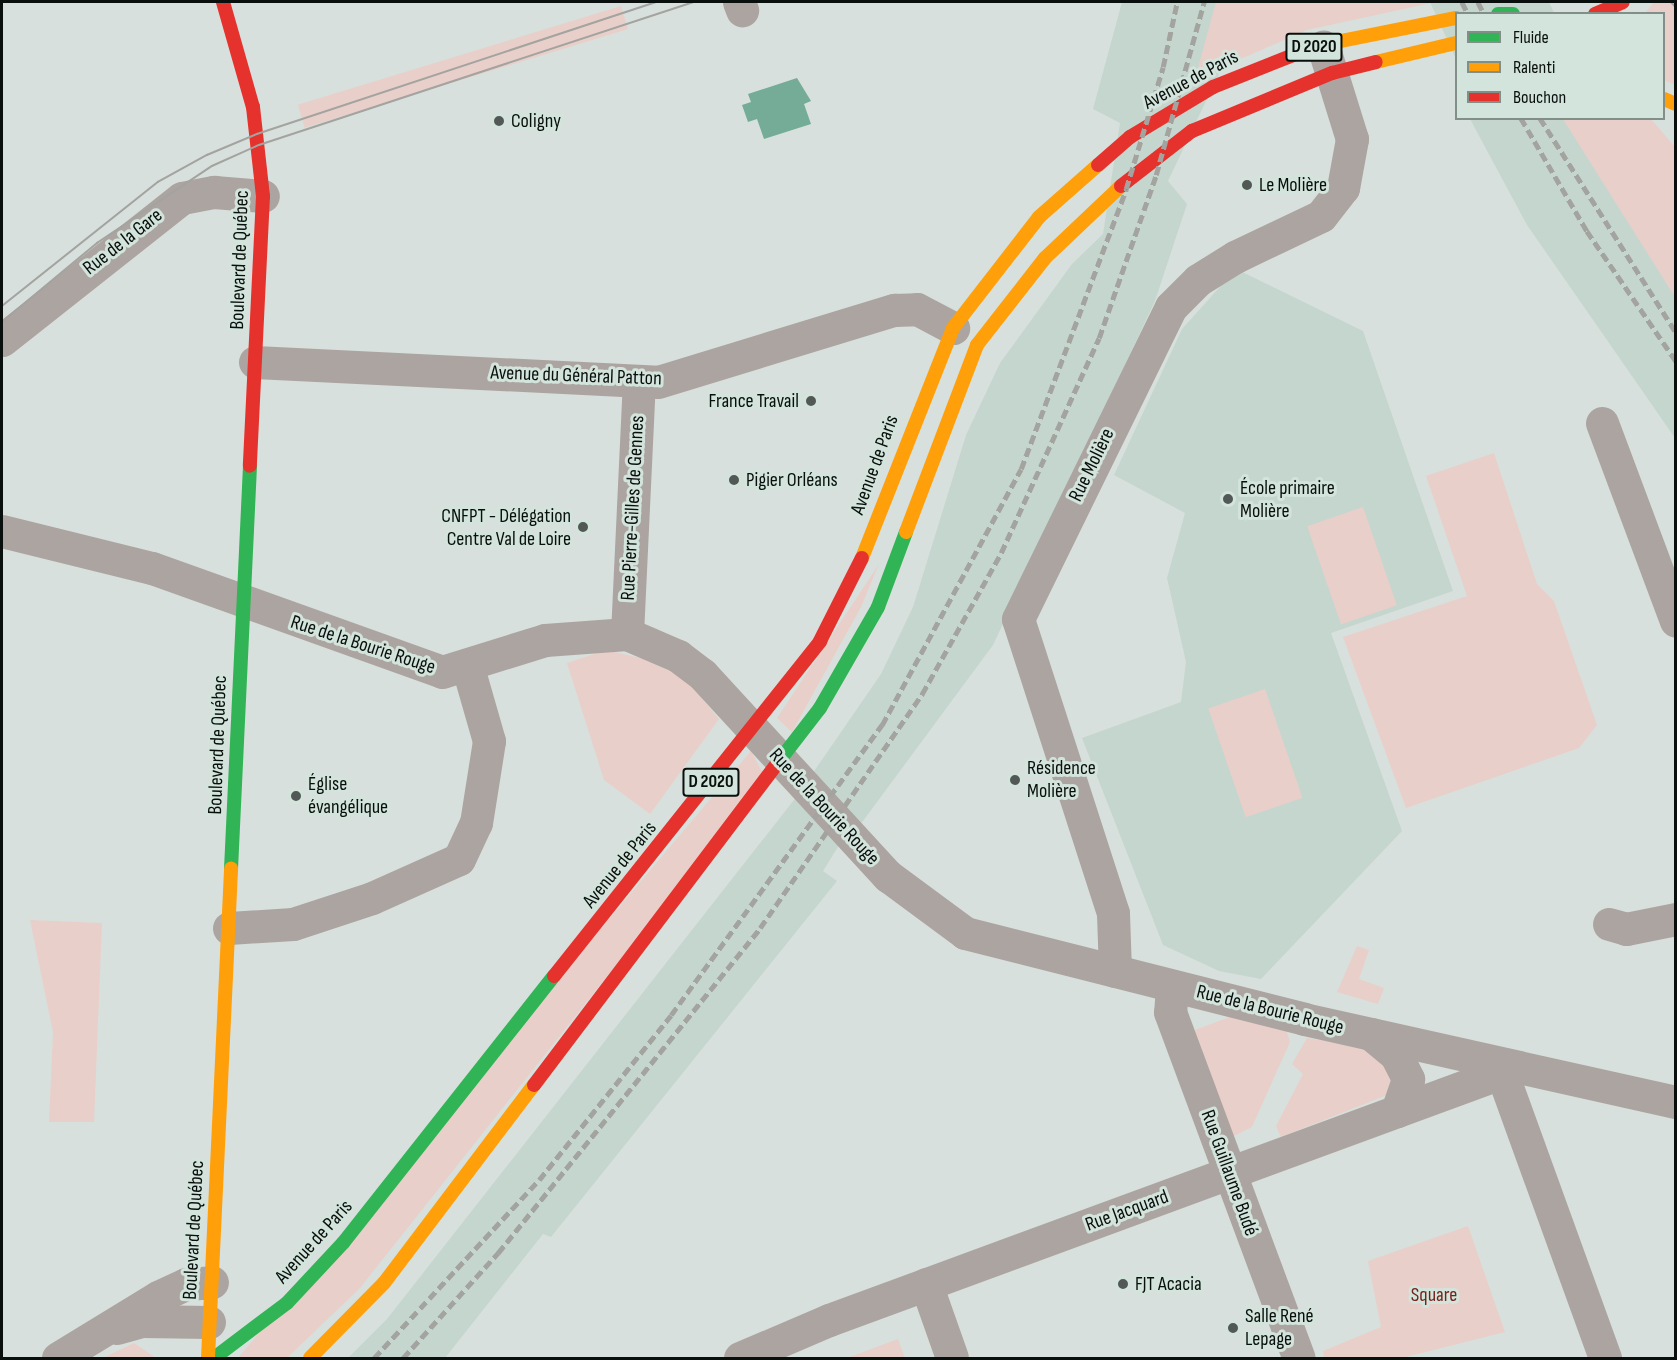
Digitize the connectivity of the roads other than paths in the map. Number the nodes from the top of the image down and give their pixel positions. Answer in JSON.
{"nodes":[{"id":1,"x":223,"y":2,"type":"edge"},
{"id":2,"x":1623,"y":2,"type":"edge"},
{"id":3,"x":1600,"y":12,"type":"edge"},
{"id":4,"x":1455,"y":18,"type":"edge"},
{"id":5,"x":1455,"y":43,"type":"edge"},
{"id":6,"x":1327,"y":59,"type":"junction"},
{"id":7,"x":263,"y":196,"type":"junction"},
{"id":8,"x":965,"y":336,"type":"junction"},
{"id":9,"x":2,"y":340,"type":"edge"},
{"id":10,"x":255,"y":362,"type":"junction"},
{"id":11,"x":639,"y":381,"type":"junction"},
{"id":12,"x":1602,"y":423,"type":"dead end"},
{"id":13,"x":2,"y":531,"type":"edge"},
{"id":14,"x":243,"y":603,"type":"junction"},
{"id":15,"x":1676,"y":621,"type":"edge"},
{"id":16,"x":627,"y":634,"type":"junction"},
{"id":17,"x":468,"y":668,"type":"junction"},
{"id":18,"x":1676,"y":918,"type":"edge"},
{"id":19,"x":1609,"y":924,"type":"dead end"},
{"id":20,"x":230,"y":928,"type":"junction"},
{"id":21,"x":1115,"y":971,"type":"junction"},
{"id":22,"x":1172,"y":986,"type":"junction"},
{"id":23,"x":1371,"y":1034,"type":"junction"},
{"id":24,"x":1510,"y":1072,"type":"junction"},
{"id":25,"x":1676,"y":1102,"type":"edge"},
{"id":26,"x":1397,"y":1110,"type":"junction"},
{"id":27,"x":1229,"y":1173,"type":"junction"},
{"id":28,"x":212,"y":1282,"type":"junction"},
{"id":29,"x":926,"y":1284,"type":"junction"},
{"id":30,"x":209,"y":1328,"type":"junction"},
{"id":31,"x":107,"y":1332,"type":"junction"},
{"id":32,"x":58,"y":1359,"type":"edge"},
{"id":33,"x":208,"y":1359,"type":"edge"},
{"id":34,"x":214,"y":1359,"type":"edge"},
{"id":35,"x":310,"y":1359,"type":"edge"},
{"id":36,"x":740,"y":1359,"type":"edge"},
{"id":37,"x":952,"y":1359,"type":"edge"},
{"id":38,"x":1299,"y":1359,"type":"edge"},
{"id":39,"x":1605,"y":1359,"type":"edge"}],
"edges":[{"from":1,"to":7,"type":"main road","name":"Boulevard de Québec"},
{"from":2,"to":3,"type":"main road"},
{"from":4,"to":6,"type":"main road","name":"Avenue de Paris","number":"D 2020"},
{"from":5,"to":6,"type":"main road","name":"Avenue de Paris"},
{"from":6,"to":8,"type":"main road","name":"Avenue de Paris","number":"D 2020"},
{"from":6,"to":8,"type":"main road","name":"Avenue de Paris","number":"D 2020"},
{"from":6,"to":21,"type":"street","name":"Rue Molière"},
{"from":7,"to":9,"type":"street","name":"Rue de la Gare"},
{"from":7,"to":10,"type":"main road","name":"Boulevard de Québec"},
{"from":8,"to":11,"type":"street","name":"Avenue du Général Patton"},
{"from":8,"to":34,"type":"main road","name":"Avenue de Paris","number":"D 2020"},
{"from":8,"to":35,"type":"main road","name":"Avenue de Paris","number":"D 2020"},
{"from":10,"to":11,"type":"street","name":"Avenue du Général Patton"},
{"from":10,"to":14,"type":"main road","name":"Boulevard de Québec"},
{"from":11,"to":16,"type":"street","name":"Rue Pierre-Gilles de Gennes"},
{"from":12,"to":15,"type":"street"},
{"from":13,"to":14,"type":"street","name":"Rue de la Bourie Rouge"},
{"from":14,"to":17,"type":"street","name":"Rue de la Bourie Rouge"},
{"from":14,"to":20,"type":"main road","name":"Boulevard de Québec"},
{"from":16,"to":17,"type":"street","name":"Rue de la Bourie Rouge"},
{"from":16,"to":21,"type":"street","name":"Rue de la Bourie Rouge"},
{"from":17,"to":20,"type":"street"},
{"from":18,"to":19,"type":"street"},
{"from":20,"to":28,"type":"main road","name":"Boulevard de Québec"},
{"from":21,"to":22,"type":"street","name":"Rue de la Bourie Rouge"},
{"from":22,"to":23,"type":"street","name":"Rue de la Bourie Rouge"},
{"from":22,"to":27,"type":"street","name":"Rue Guillaume Budé"},
{"from":23,"to":24,"type":"street","name":"Rue de la Bourie Rouge"},
{"from":23,"to":26,"type":"street"},
{"from":24,"to":25,"type":"street","name":"Rue de la Bourie Rouge"},
{"from":24,"to":26,"type":"street","name":"Rue Jacquard"},
{"from":24,"to":39,"type":"street"},
{"from":26,"to":27,"type":"street","name":"Rue Jacquard"},
{"from":27,"to":29,"type":"street","name":"Rue Jacquard"},
{"from":27,"to":38,"type":"street","name":"Rue Guillaume Budé"},
{"from":28,"to":30,"type":"main road","name":"Boulevard de Québec"},
{"from":28,"to":31,"type":"street"},
{"from":29,"to":36,"type":"street","name":"Rue Jacquard"},
{"from":29,"to":37,"type":"street"},
{"from":30,"to":31,"type":"street"},
{"from":30,"to":33,"type":"main road","name":"Boulevard de Québec"},
{"from":31,"to":32,"type":"street"}]}
